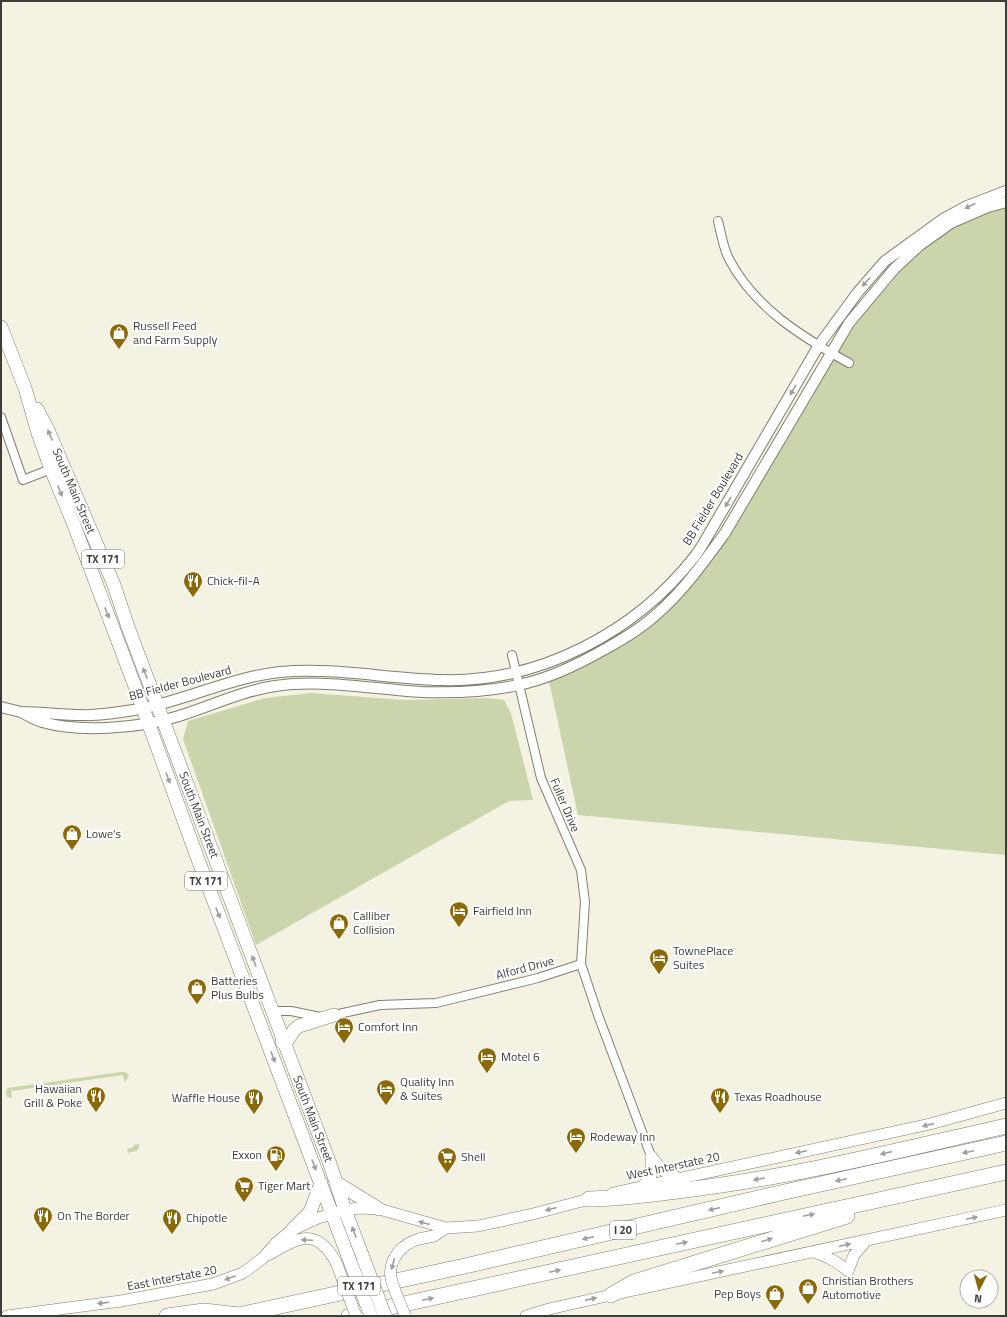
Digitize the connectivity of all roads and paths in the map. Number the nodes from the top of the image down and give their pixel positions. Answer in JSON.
{"nodes":[{"id":1,"x":1006,"y":191,"type":"edge"},
{"id":2,"x":1006,"y":202,"type":"edge"},
{"id":3,"x":718,"y":221,"type":"dead end"},
{"id":4,"x":1,"y":327,"type":"edge"},
{"id":5,"x":819,"y":346,"type":"junction"},
{"id":6,"x":831,"y":353,"type":"junction"},
{"id":7,"x":849,"y":363,"type":"dead end"},
{"id":8,"x":25,"y":388,"type":"junction"},
{"id":9,"x":1,"y":417,"type":"edge"},
{"id":10,"x":51,"y":469,"type":"junction"},
{"id":11,"x":512,"y":655,"type":"dead end"},
{"id":12,"x":516,"y":673,"type":"junction"},
{"id":13,"x":519,"y":685,"type":"junction"},
{"id":14,"x":157,"y":705,"type":"junction"},
{"id":15,"x":1,"y":707,"type":"edge"},
{"id":16,"x":143,"y":708,"type":"junction"},
{"id":17,"x":21,"y":712,"type":"junction"},
{"id":18,"x":164,"y":720,"type":"junction"},
{"id":19,"x":148,"y":723,"type":"junction"},
{"id":20,"x":582,"y":964,"type":"junction"},
{"id":21,"x":246,"y":987,"type":"junction"},
{"id":22,"x":272,"y":1011,"type":"junction"},
{"id":23,"x":334,"y":1015,"type":"junction"},
{"id":24,"x":258,"y":1021,"type":"junction"},
{"id":25,"x":285,"y":1044,"type":"junction"},
{"id":26,"x":1006,"y":1103,"type":"edge"},
{"id":27,"x":1006,"y":1126,"type":"edge"},
{"id":28,"x":1006,"y":1143,"type":"edge"},
{"id":29,"x":651,"y":1156,"type":"junction"},
{"id":30,"x":1006,"y":1172,"type":"edge"},
{"id":31,"x":680,"y":1178,"type":"junction"},
{"id":32,"x":321,"y":1183,"type":"junction"},
{"id":33,"x":337,"y":1183,"type":"junction"},
{"id":34,"x":643,"y":1186,"type":"junction"},
{"id":35,"x":931,"y":1188,"type":"junction"},
{"id":36,"x":589,"y":1199,"type":"junction"},
{"id":37,"x":378,"y":1209,"type":"junction"},
{"id":38,"x":1006,"y":1210,"type":"edge"},
{"id":39,"x":339,"y":1212,"type":"junction"},
{"id":40,"x":446,"y":1228,"type":"junction"},
{"id":41,"x":292,"y":1230,"type":"junction"},
{"id":42,"x":867,"y":1240,"type":"junction"},
{"id":43,"x":812,"y":1252,"type":"junction"},
{"id":44,"x":263,"y":1258,"type":"junction"},
{"id":45,"x":611,"y":1295,"type":"junction"},
{"id":46,"x":237,"y":1315,"type":"edge"},
{"id":47,"x":7,"y":1316,"type":"edge"},
{"id":48,"x":167,"y":1316,"type":"edge"},
{"id":49,"x":348,"y":1316,"type":"edge"},
{"id":50,"x":356,"y":1316,"type":"edge"},
{"id":51,"x":371,"y":1316,"type":"edge"},
{"id":52,"x":385,"y":1316,"type":"edge"},
{"id":53,"x":405,"y":1316,"type":"edge"},
{"id":54,"x":526,"y":1316,"type":"edge"}],
"edges":[{"from":1,"to":5,"type":"street","name":"BB Fielder Boulevard","one_way":true},
{"from":2,"to":6,"type":"street","name":"BB Fielder Boulevard"},
{"from":3,"to":5,"type":"street"},
{"from":4,"to":8,"type":"main road","name":"South Main Street","number":"TX 171"},
{"from":5,"to":6,"type":"street"},
{"from":5,"to":12,"type":"street","name":"BB Fielder Boulevard","one_way":true},
{"from":6,"to":7,"type":"street"},
{"from":6,"to":13,"type":"street","name":"BB Fielder Boulevard"},
{"from":8,"to":10,"type":"main road","name":"South Main Street","number":"TX 171"},
{"from":14,"to":8,"type":"main road","name":"South Main Street","number":"TX 171","one_way":true},
{"from":9,"to":10,"type":"street"},
{"from":10,"to":16,"type":"main road","name":"South Main Street","number":"TX 171","one_way":true},
{"from":11,"to":12,"type":"street","name":"Fuller Drive"},
{"from":12,"to":13,"type":"street","name":"Fuller Drive"},
{"from":12,"to":14,"type":"street","name":"BB Fielder Boulevard"},
{"from":13,"to":18,"type":"street","name":"BB Fielder Boulevard"},
{"from":13,"to":20,"type":"street","name":"Fuller Drive"},
{"from":14,"to":16,"type":"street","name":"BB Fielder Boulevard"},
{"from":14,"to":18,"type":"main road","name":"South Main Street","number":"TX 171"},
{"from":15,"to":17,"type":"street"},
{"from":16,"to":17,"type":"street","name":"BB Fielder Boulevard"},
{"from":16,"to":19,"type":"main road","name":"South Main Street","number":"TX 171"},
{"from":17,"to":19,"type":"street","name":"BB Fielder Boulevard"},
{"from":18,"to":19,"type":"street","name":"BB Fielder Boulevard"},
{"from":22,"to":18,"type":"main road","name":"South Main Street","number":"TX 171","one_way":true},
{"from":19,"to":21,"type":"main road","name":"South Main Street","number":"TX 171","one_way":true},
{"from":20,"to":23,"type":"street","name":"Alford Drive"},
{"from":20,"to":29,"type":"street"},
{"from":21,"to":22,"type":"main road"},
{"from":21,"to":24,"type":"main road","name":"South Main Street","number":"TX 171"},
{"from":22,"to":23,"type":"street","name":"Alford Drive"},
{"from":22,"to":25,"type":"main road","name":"South Main Street","number":"TX 171"},
{"from":23,"to":25,"type":"main road"},
{"from":24,"to":25,"type":"main road"},
{"from":24,"to":32,"type":"main road","name":"South Main Street","number":"TX 171","one_way":true},
{"from":25,"to":33,"type":"main road","name":"South Main Street","number":"TX 171"},
{"from":26,"to":31,"type":"main road","name":"West Interstate 20","one_way":true},
{"from":27,"to":36,"type":"highway","one_way":true},
{"from":28,"to":46,"type":"highway","number":"I 20","one_way":true},
{"from":29,"to":31,"type":"main road"},
{"from":29,"to":34,"type":"main road"},
{"from":30,"to":35,"type":"highway","number":"I 20"},
{"from":31,"to":34,"type":"main road","name":"West Interstate 20"},
{"from":32,"to":39,"type":"main road","name":"South Main Street","number":"TX 171"},
{"from":32,"to":41,"type":"main road"},
{"from":33,"to":37,"type":"main road"},
{"from":33,"to":39,"type":"main road","name":"South Main Street","number":"TX 171"},
{"from":34,"to":36,"type":"main road","name":"West Interstate 20"},
{"from":45,"to":35,"type":"highway","one_way":true},
{"from":49,"to":35,"type":"highway","number":"I 20","one_way":true},
{"from":36,"to":40,"type":"main road","name":"West Interstate 20","one_way":true},
{"from":37,"to":39,"type":"main road","name":"West Interstate 20"},
{"from":40,"to":37,"type":"main road","name":"West Interstate 20","one_way":true},
{"from":42,"to":38,"type":"main road","one_way":true},
{"from":39,"to":41,"type":"main road","name":"East Interstate 20"},
{"from":39,"to":51,"type":"main road","name":"South Main Street","number":"TX 171","bridge":true},
{"from":52,"to":39,"type":"main road","name":"South Main Street","number":"TX 171","one_way":true,"bridge":true},
{"from":40,"to":53,"type":"main road","one_way":true,"bridge":true},
{"from":41,"to":44,"type":"main road","name":"East Interstate 20"},
{"from":43,"to":42,"type":"main road","one_way":true},
{"from":42,"to":43,"type":"main road"},
{"from":45,"to":43,"type":"main road","one_way":true},
{"from":44,"to":47,"type":"main road","name":"East Interstate 20","one_way":true},
{"from":50,"to":44,"type":"main road","one_way":true,"bridge":true},
{"from":54,"to":45,"type":"main road","one_way":true},
{"from":46,"to":48,"type":"highway"}]}
